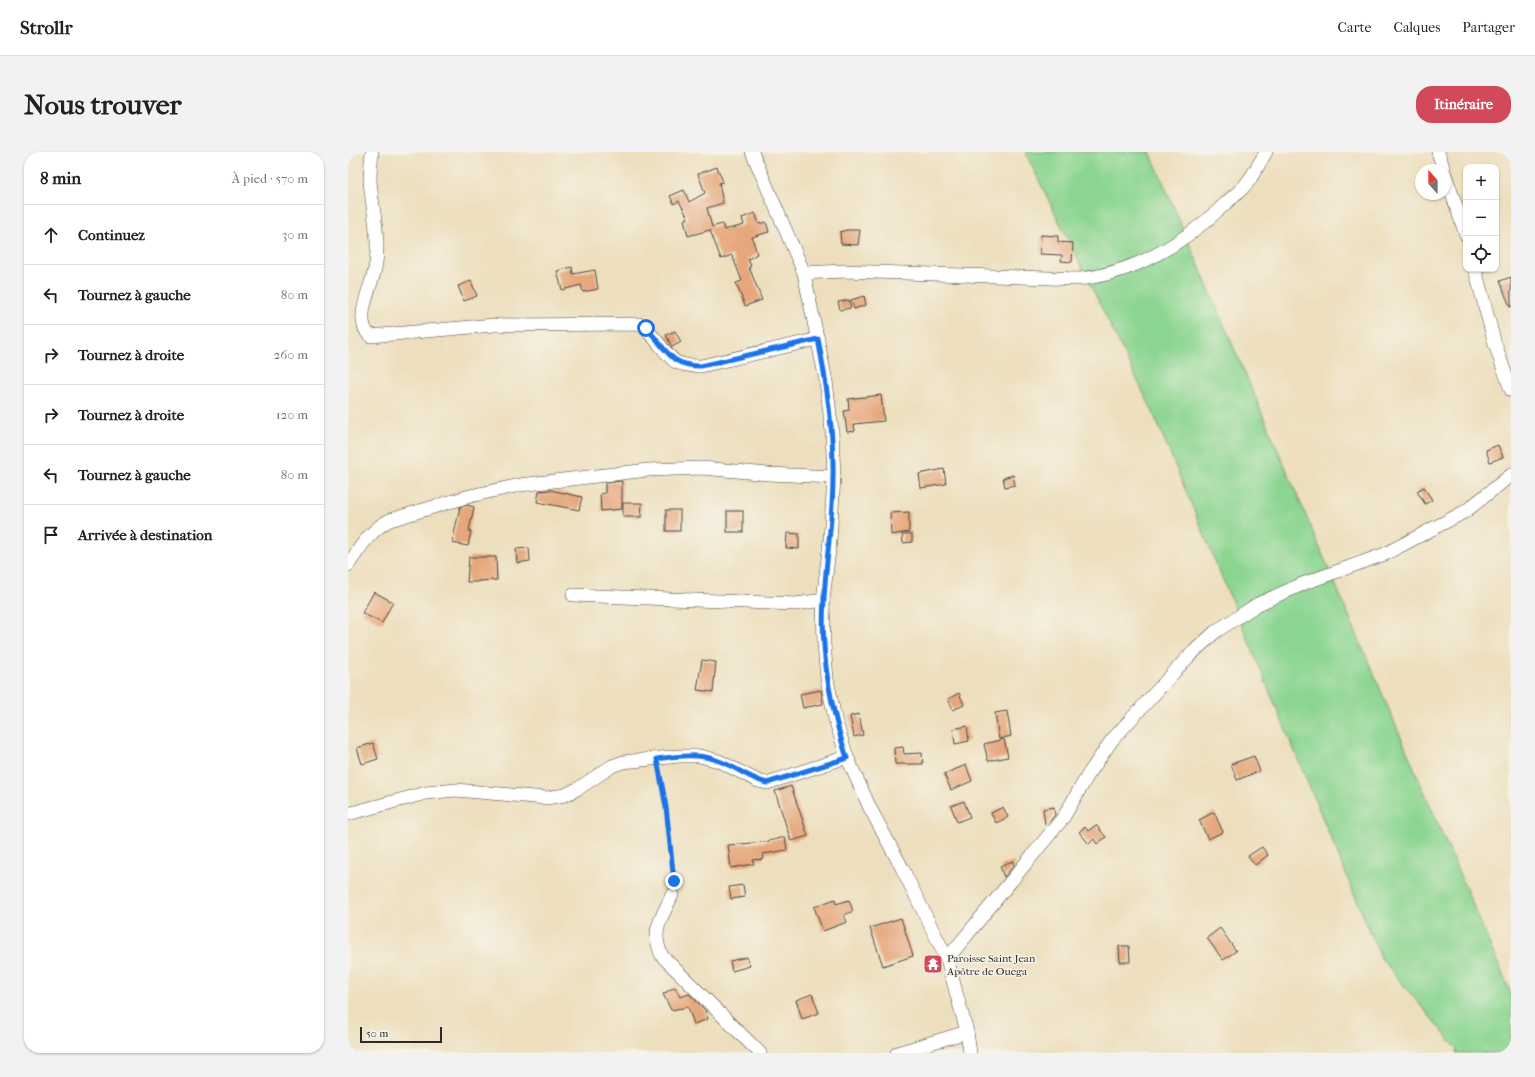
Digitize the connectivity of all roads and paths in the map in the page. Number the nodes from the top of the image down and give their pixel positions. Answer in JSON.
{"nodes":[{"id":1,"x":372,"y":152,"type":"edge"},
{"id":2,"x":752,"y":152,"type":"edge"},
{"id":3,"x":1266,"y":152,"type":"edge"},
{"id":4,"x":1438,"y":152,"type":"edge"},
{"id":5,"x":1442,"y":164,"type":"edge"},
{"id":6,"x":1451,"y":191,"type":"edge"},
{"id":7,"x":1463,"y":226,"type":"edge"},
{"id":8,"x":1476,"y":272,"type":"edge"},
{"id":9,"x":804,"y":273,"type":"junction"},
{"id":10,"x":818,"y":339,"type":"junction"},
{"id":11,"x":1511,"y":390,"type":"edge"},
{"id":12,"x":1511,"y":475,"type":"edge"},
{"id":13,"x":834,"y":478,"type":"junction"},
{"id":14,"x":348,"y":565,"type":"edge"},
{"id":15,"x":573,"y":595,"type":"dead end"},
{"id":16,"x":824,"y":600,"type":"junction"},
{"id":17,"x":847,"y":758,"type":"junction"},
{"id":18,"x":657,"y":759,"type":"junction"},
{"id":19,"x":348,"y":814,"type":"edge"},
{"id":20,"x":672,"y":894,"type":"joint"},
{"id":21,"x":947,"y":959,"type":"junction"},
{"id":22,"x":967,"y":1032,"type":"junction"},
{"id":23,"x":760,"y":1053,"type":"edge"},
{"id":24,"x":897,"y":1053,"type":"edge"},
{"id":25,"x":970,"y":1053,"type":"edge"}],
"edges":[{"from":1,"to":10,"type":"street"},
{"from":2,"to":9,"type":"street"},
{"from":3,"to":9,"type":"street"},
{"from":4,"to":5,"type":"street"},
{"from":6,"to":7,"type":"street"},
{"from":8,"to":11,"type":"street"},
{"from":9,"to":10,"type":"street"},
{"from":10,"to":13,"type":"street"},
{"from":12,"to":21,"type":"street"},
{"from":13,"to":14,"type":"street"},
{"from":13,"to":16,"type":"street"},
{"from":15,"to":16,"type":"street"},
{"from":16,"to":17,"type":"street"},
{"from":17,"to":18,"type":"street"},
{"from":17,"to":21,"type":"street"},
{"from":18,"to":19,"type":"street"},
{"from":18,"to":20,"type":"path"},
{"from":20,"to":23,"type":"street"},
{"from":21,"to":22,"type":"street"},
{"from":22,"to":24,"type":"street"},
{"from":22,"to":25,"type":"street"}]}
